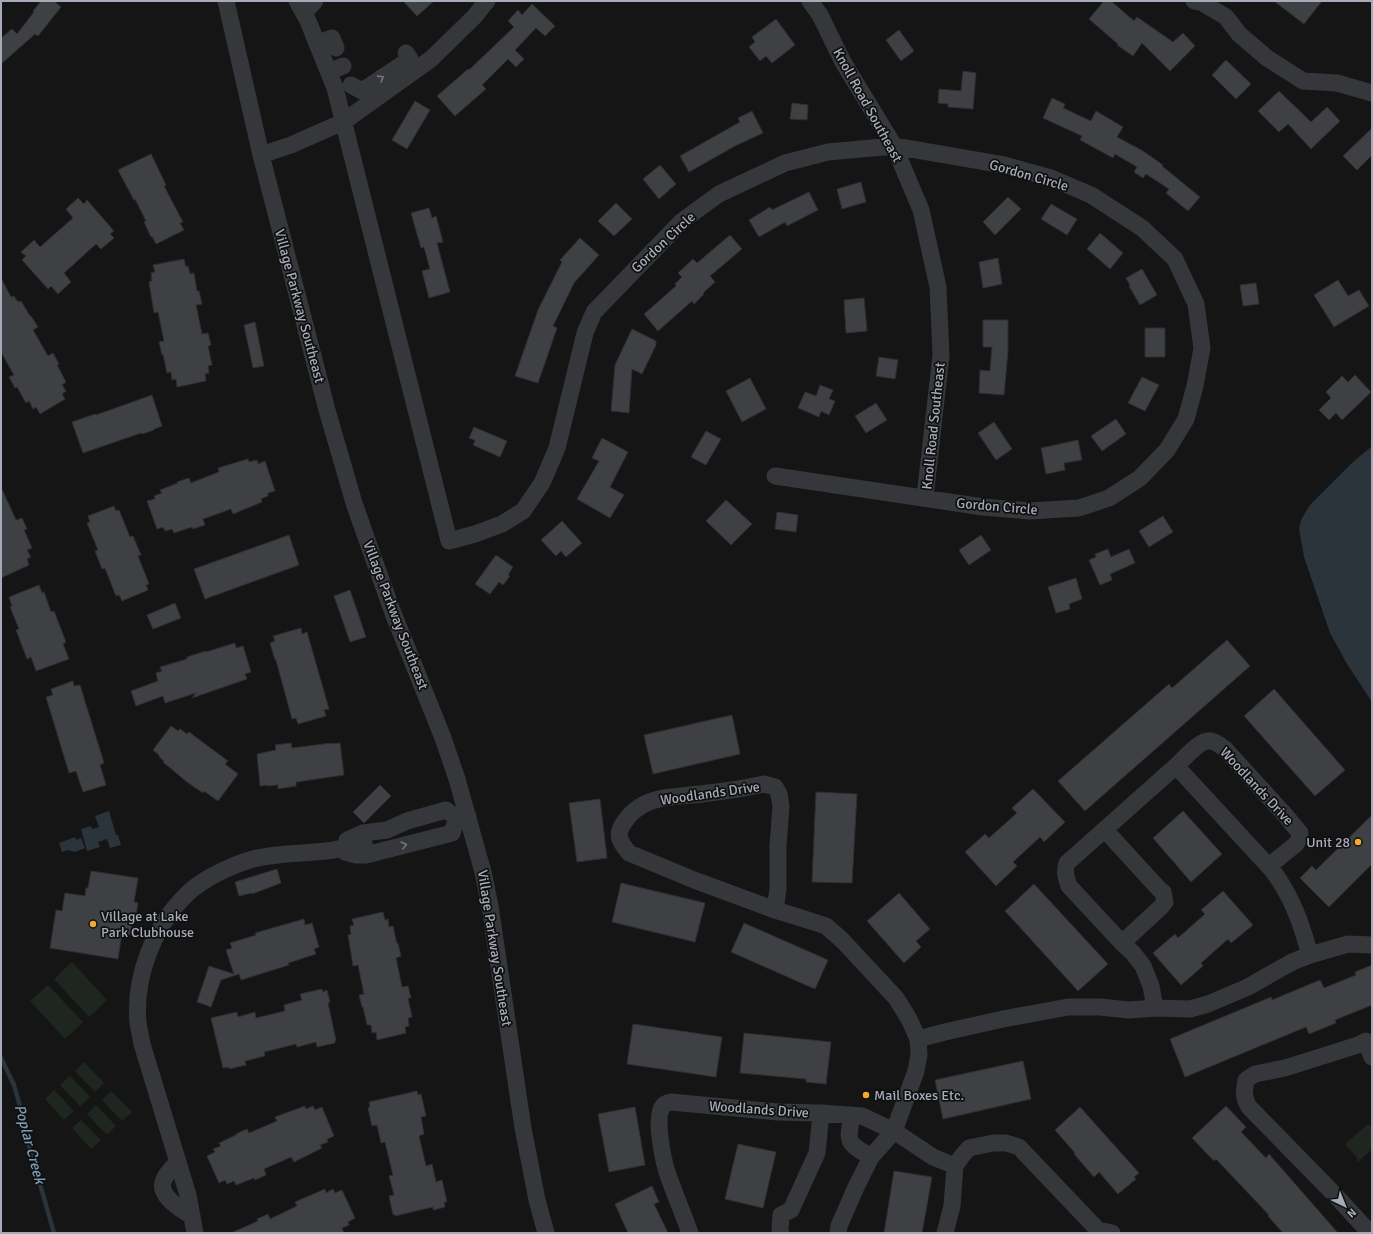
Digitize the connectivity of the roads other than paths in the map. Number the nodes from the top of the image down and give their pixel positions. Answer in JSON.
{"nodes":[{"id":1,"x":226,"y":1,"type":"edge"},
{"id":2,"x":487,"y":1,"type":"edge"},
{"id":3,"x":810,"y":1,"type":"edge"},
{"id":4,"x":1194,"y":1,"type":"edge"},
{"id":5,"x":305,"y":5,"type":"edge"},
{"id":6,"x":406,"y":53,"type":"dead end"},
{"id":7,"x":351,"y":85,"type":"dead end"},
{"id":8,"x":1372,"y":93,"type":"edge"},
{"id":9,"x":343,"y":122,"type":"junction"},
{"id":10,"x":894,"y":146,"type":"junction"},
{"id":11,"x":261,"y":155,"type":"junction"},
{"id":12,"x":775,"y":476,"type":"dead end"},
{"id":13,"x":925,"y":497,"type":"junction"},
{"id":14,"x":1176,"y":766,"type":"junction"},
{"id":15,"x":463,"y":817,"type":"junction"},
{"id":16,"x":1105,"y":830,"type":"junction"},
{"id":17,"x":364,"y":844,"type":"junction"},
{"id":18,"x":1270,"y":866,"type":"junction"},
{"id":19,"x":775,"y":910,"type":"junction"},
{"id":20,"x":1122,"y":943,"type":"junction"},
{"id":21,"x":1372,"y":945,"type":"edge"},
{"id":22,"x":1310,"y":955,"type":"junction"},
{"id":23,"x":1155,"y":1008,"type":"junction"},
{"id":24,"x":918,"y":1040,"type":"junction"},
{"id":25,"x":1370,"y":1045,"type":"edge"},
{"id":26,"x":821,"y":1113,"type":"junction"},
{"id":27,"x":852,"y":1115,"type":"junction"},
{"id":28,"x":894,"y":1131,"type":"junction"},
{"id":29,"x":871,"y":1157,"type":"junction"},
{"id":30,"x":955,"y":1166,"type":"junction"},
{"id":31,"x":195,"y":1233,"type":"edge"},
{"id":32,"x":546,"y":1233,"type":"edge"},
{"id":33,"x":690,"y":1233,"type":"edge"},
{"id":34,"x":781,"y":1233,"type":"edge"},
{"id":35,"x":838,"y":1233,"type":"edge"},
{"id":36,"x":945,"y":1233,"type":"edge"},
{"id":37,"x":1112,"y":1233,"type":"edge"},
{"id":38,"x":1370,"y":1233,"type":"edge"}],
"edges":[{"from":1,"to":11,"type":"street","name":"Village Parkway Southeast"},
{"from":2,"to":9,"type":"street"},
{"from":3,"to":10,"type":"street","name":"Knoll Road Southeast"},
{"from":4,"to":8,"type":"street"},
{"from":5,"to":9,"type":"street"},
{"from":7,"to":6,"type":"street","one_way":true},
{"from":9,"to":10,"type":"street","name":"Gordon Circle"},
{"from":9,"to":11,"type":"street"},
{"from":10,"to":13,"type":"street","name":"Knoll Road Southeast"},
{"from":10,"to":13,"type":"street","name":"Gordon Circle"},
{"from":11,"to":15,"type":"street","name":"Village Parkway Southeast"},
{"from":12,"to":13,"type":"street","name":"Gordon Circle"},
{"from":14,"to":16,"type":"street","name":"Woodlands Drive"},
{"from":14,"to":18,"type":"street"},
{"from":14,"to":18,"type":"street","name":"Woodlands Drive"},
{"from":15,"to":17,"type":"street"},
{"from":17,"to":15,"type":"street","one_way":true},
{"from":15,"to":32,"type":"street","name":"Village Parkway Southeast"},
{"from":16,"to":20,"type":"street","name":"Woodlands Drive"},
{"from":16,"to":20,"type":"street"},
{"from":17,"to":31,"type":"street"},
{"from":18,"to":22,"type":"street"},
{"from":19,"to":19,"type":"street","name":"Woodlands Drive"},
{"from":19,"to":24,"type":"street","name":"Woodlands Drive"},
{"from":20,"to":23,"type":"street","name":"Woodlands Drive"},
{"from":21,"to":22,"type":"street"},
{"from":22,"to":23,"type":"street"},
{"from":23,"to":24,"type":"street"},
{"from":24,"to":28,"type":"street","name":"Woodlands Drive"},
{"from":25,"to":38,"type":"street"},
{"from":26,"to":27,"type":"street","name":"Woodlands Drive"},
{"from":26,"to":33,"type":"street","name":"Woodlands Drive"},
{"from":26,"to":34,"type":"street","name":"Woodlands Drive"},
{"from":27,"to":28,"type":"street","name":"Woodlands Drive"},
{"from":27,"to":29,"type":"street"},
{"from":28,"to":29,"type":"street","name":"Woodlands Drive"},
{"from":28,"to":30,"type":"street","name":"Woodlands Drive"},
{"from":29,"to":35,"type":"street","name":"Woodlands Drive"},
{"from":30,"to":36,"type":"street"},
{"from":30,"to":37,"type":"street"}]}
